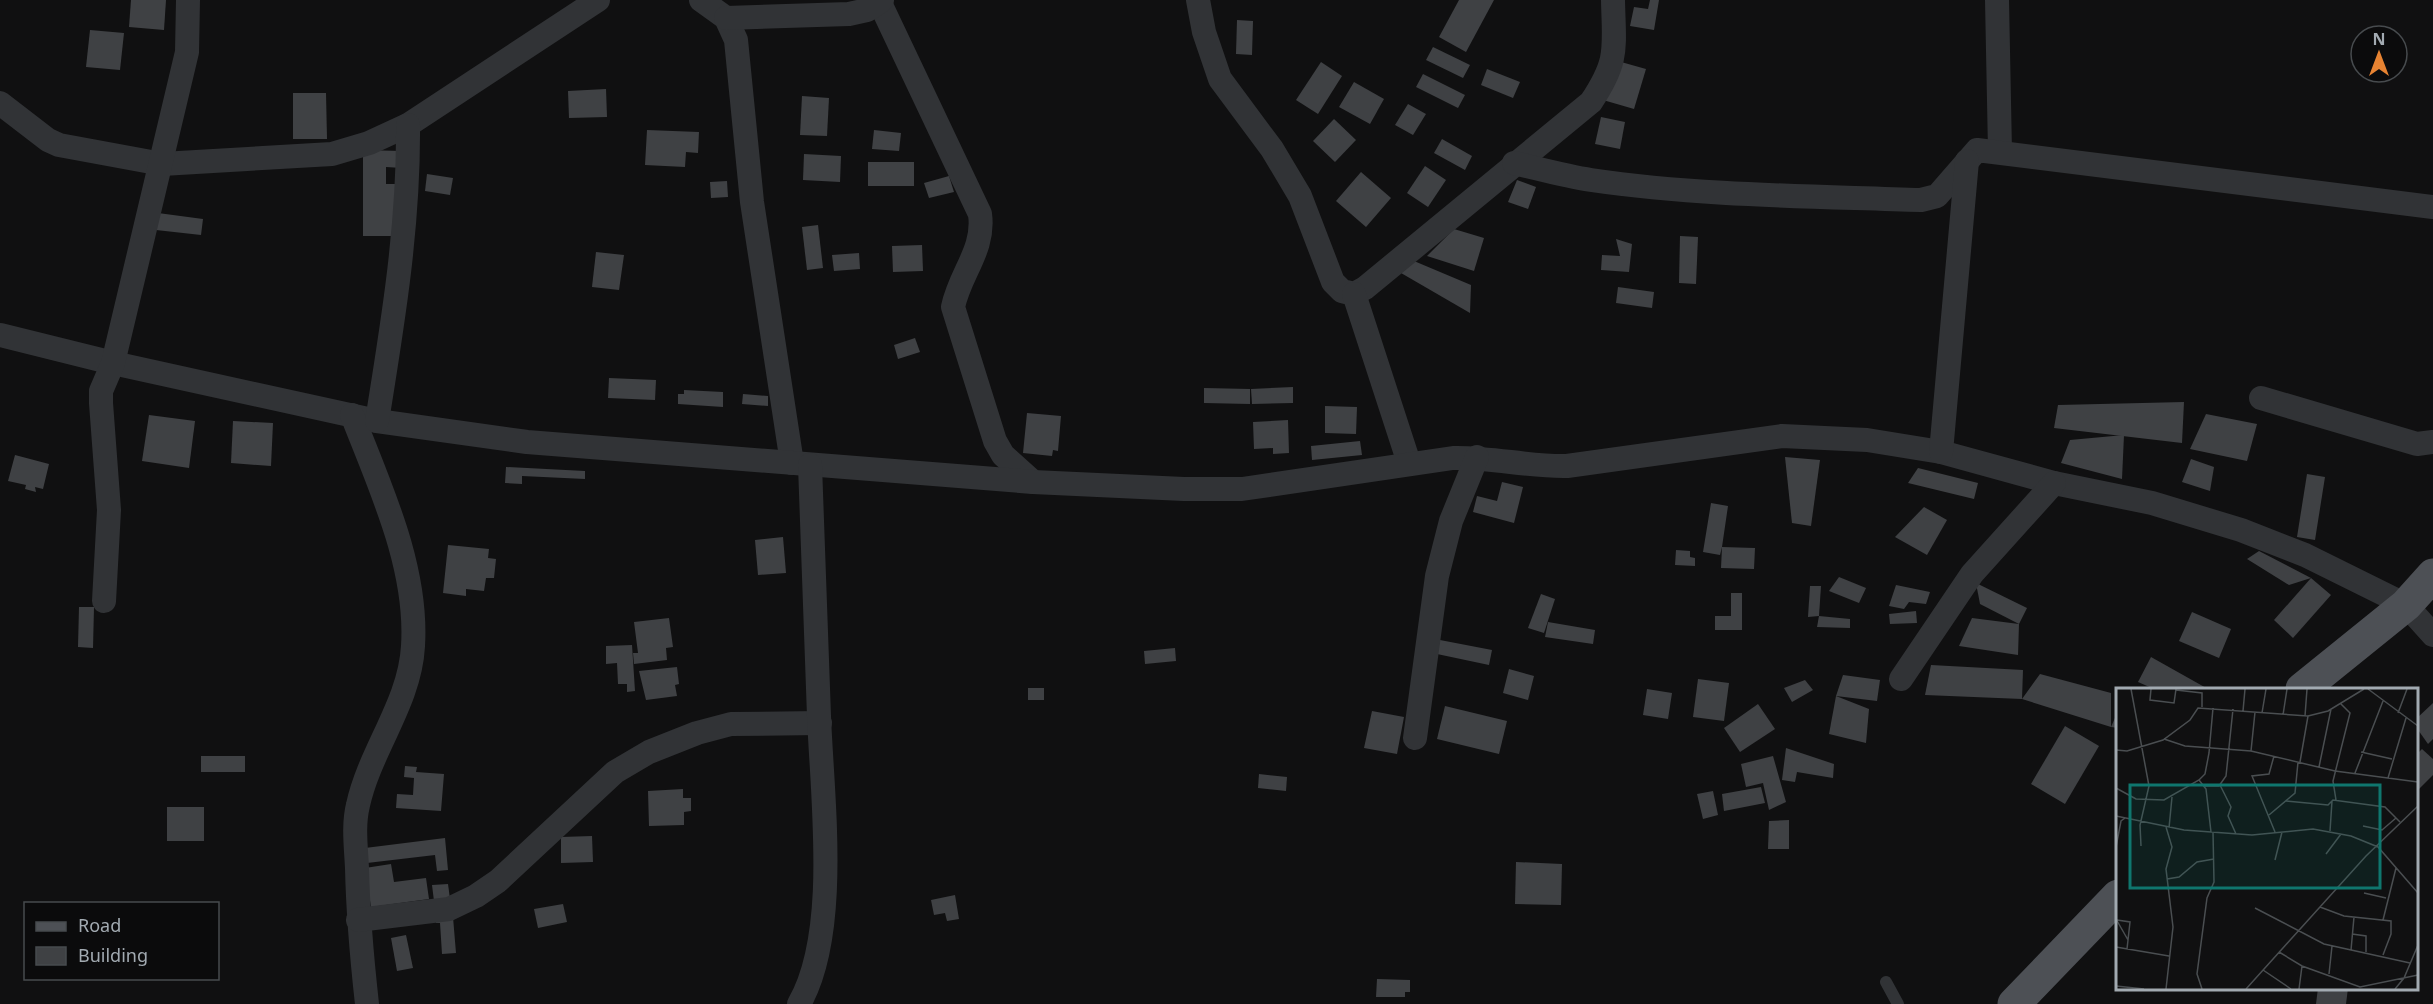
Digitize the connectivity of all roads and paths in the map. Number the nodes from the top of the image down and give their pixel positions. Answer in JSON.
{"nodes":[{"id":1,"x":188,"y":0,"type":"edge"},
{"id":2,"x":598,"y":0,"type":"edge"},
{"id":3,"x":701,"y":0,"type":"edge"},
{"id":4,"x":1198,"y":0,"type":"edge"},
{"id":5,"x":1613,"y":0,"type":"edge"},
{"id":6,"x":1997,"y":0,"type":"edge"},
{"id":7,"x":881,"y":1,"type":"edge"},
{"id":8,"x":726,"y":18,"type":"junction"},
{"id":9,"x":0,"y":103,"type":"edge"},
{"id":10,"x":408,"y":125,"type":"junction"},
{"id":11,"x":2000,"y":151,"type":"junction"},
{"id":12,"x":1967,"y":161,"type":"junction"},
{"id":13,"x":162,"y":164,"type":"junction"},
{"id":14,"x":1514,"y":164,"type":"junction"},
{"id":15,"x":2433,"y":207,"type":"edge"},
{"id":16,"x":1354,"y":294,"type":"junction"},
{"id":17,"x":0,"y":335,"type":"edge"},
{"id":18,"x":113,"y":363,"type":"junction"},
{"id":19,"x":2261,"y":398,"type":"dead end"},
{"id":20,"x":352,"y":415,"type":"junction"},
{"id":21,"x":377,"y":421,"type":"junction"},
{"id":22,"x":2433,"y":442,"type":"edge"},
{"id":23,"x":1941,"y":452,"type":"junction"},
{"id":24,"x":1477,"y":457,"type":"junction"},
{"id":25,"x":1409,"y":463,"type":"junction"},
{"id":26,"x":801,"y":464,"type":"junction"},
{"id":27,"x":1033,"y":482,"type":"junction"},
{"id":28,"x":2054,"y":483,"type":"junction"},
{"id":29,"x":2433,"y":575,"type":"edge"},
{"id":30,"x":104,"y":601,"type":"dead end"},
{"id":31,"x":2406,"y":605,"type":"junction"},
{"id":32,"x":2433,"y":634,"type":"edge"},
{"id":33,"x":1901,"y":679,"type":"dead end"},
{"id":34,"x":2303,"y":688,"type":"edge"},
{"id":35,"x":820,"y":723,"type":"junction"},
{"id":36,"x":1415,"y":738,"type":"dead end"},
{"id":37,"x":2116,"y":898,"type":"edge"},
{"id":38,"x":358,"y":920,"type":"junction"},
{"id":39,"x":1886,"y":982,"type":"dead end"},
{"id":40,"x":367,"y":1004,"type":"edge"},
{"id":41,"x":799,"y":1004,"type":"edge"},
{"id":42,"x":1898,"y":1004,"type":"edge"},
{"id":43,"x":2014,"y":1004,"type":"edge"}],
"edges":[{"from":1,"to":13,"type":"street"},
{"from":2,"to":10,"type":"street"},
{"from":3,"to":8,"type":"street"},
{"from":4,"to":16,"type":"street"},
{"from":5,"to":14,"type":"street"},
{"from":6,"to":11,"type":"street"},
{"from":7,"to":8,"type":"street"},
{"from":7,"to":27,"type":"street"},
{"from":8,"to":26,"type":"street"},
{"from":9,"to":13,"type":"street"},
{"from":10,"to":13,"type":"street"},
{"from":10,"to":21,"type":"street"},
{"from":11,"to":12,"type":"street"},
{"from":11,"to":15,"type":"street"},
{"from":12,"to":14,"type":"street"},
{"from":12,"to":23,"type":"street"},
{"from":13,"to":18,"type":"street"},
{"from":14,"to":16,"type":"street"},
{"from":16,"to":25,"type":"street"},
{"from":17,"to":18,"type":"street"},
{"from":18,"to":20,"type":"street"},
{"from":18,"to":30,"type":"street"},
{"from":19,"to":22,"type":"street"},
{"from":20,"to":21,"type":"street"},
{"from":20,"to":38,"type":"street"},
{"from":21,"to":26,"type":"street"},
{"from":23,"to":24,"type":"street"},
{"from":23,"to":28,"type":"street"},
{"from":24,"to":25,"type":"street"},
{"from":24,"to":36,"type":"street"},
{"from":25,"to":27,"type":"street"},
{"from":26,"to":27,"type":"street"},
{"from":26,"to":35,"type":"street"},
{"from":28,"to":31,"type":"street"},
{"from":28,"to":33,"type":"street"},
{"from":29,"to":31,"type":"main road"},
{"from":31,"to":32,"type":"street"},
{"from":31,"to":34,"type":"main road"},
{"from":35,"to":38,"type":"street"},
{"from":35,"to":41,"type":"street"},
{"from":37,"to":43,"type":"main road"},
{"from":38,"to":40,"type":"street"},
{"from":39,"to":42,"type":"lane"}]}
